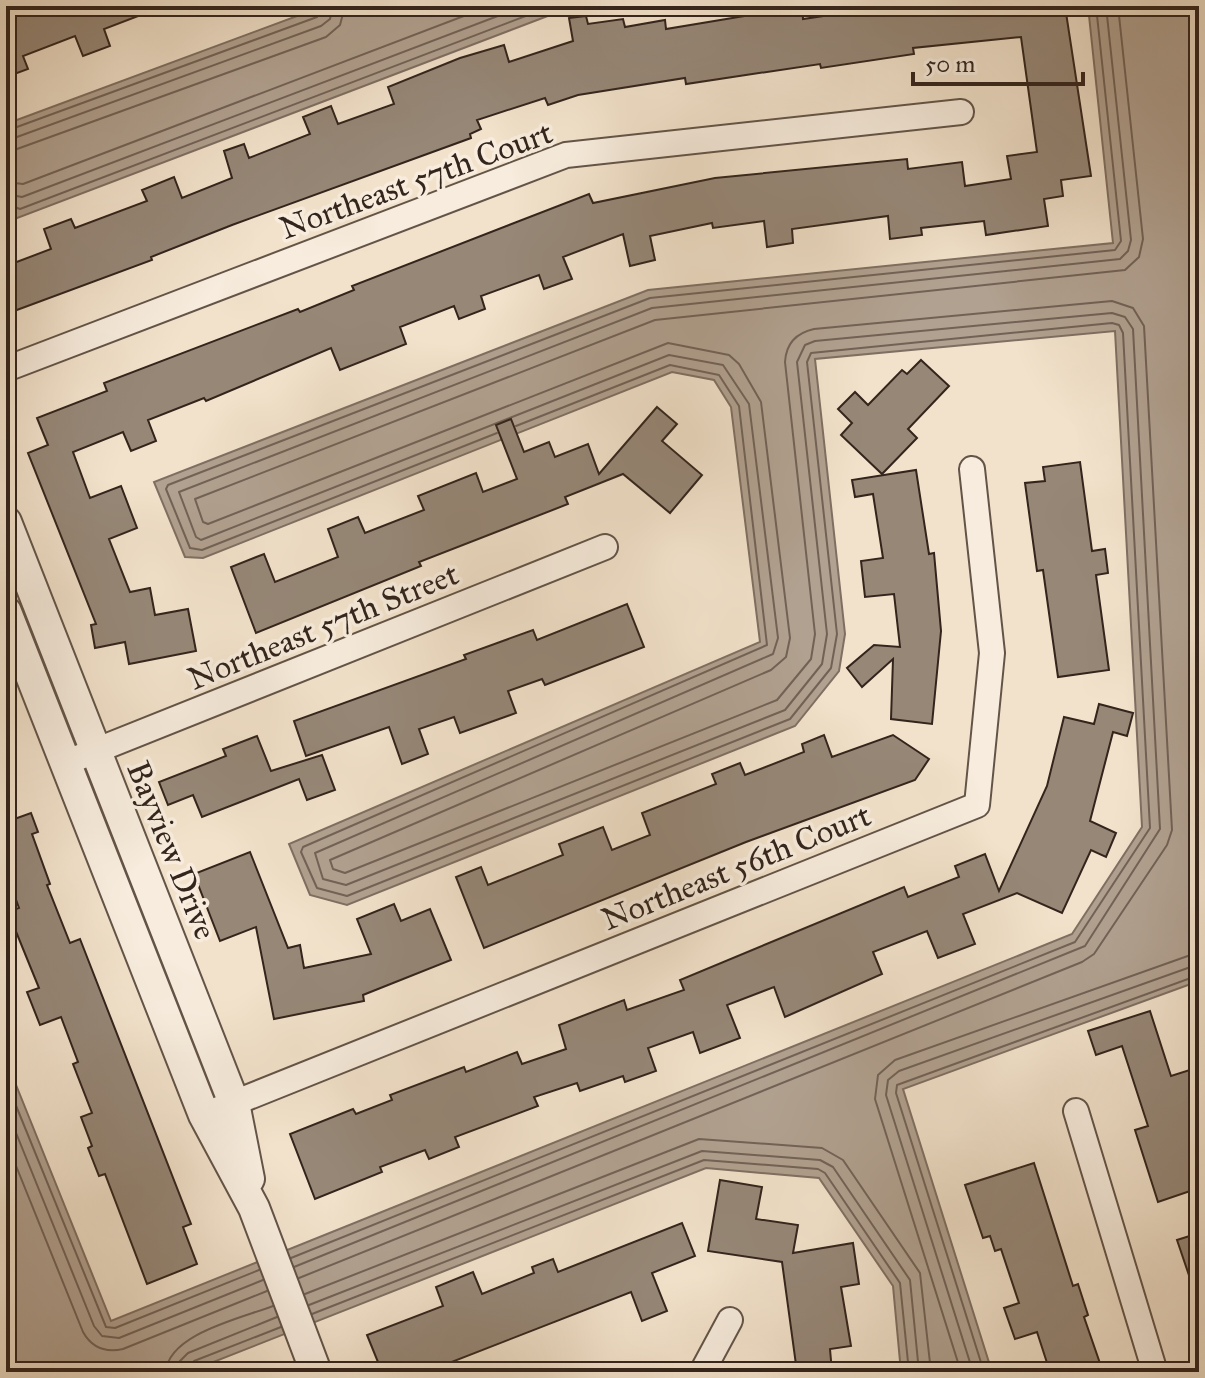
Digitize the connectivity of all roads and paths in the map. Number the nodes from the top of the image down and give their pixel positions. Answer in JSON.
{"nodes":[{"id":1,"x":961,"y":112,"type":"dead end"},
{"id":2,"x":6,"y":369,"type":"edge"},
{"id":3,"x":972,"y":469,"type":"dead end"},
{"id":4,"x":6,"y":522,"type":"edge"},
{"id":5,"x":605,"y":547,"type":"dead end"},
{"id":6,"x":13,"y":560,"type":"edge"},
{"id":7,"x":6,"y":612,"type":"edge"},
{"id":8,"x":95,"y":751,"type":"junction"},
{"id":9,"x":65,"y":763,"type":"junction"},
{"id":10,"x":166,"y":931,"type":"junction"},
{"id":11,"x":136,"y":943,"type":"junction"},
{"id":12,"x":234,"y":1103,"type":"junction"},
{"id":13,"x":1076,"y":1111,"type":"dead end"},
{"id":14,"x":204,"y":1115,"type":"junction"},
{"id":15,"x":254,"y":1208,"type":"junction"},
{"id":16,"x":730,"y":1320,"type":"dead end"},
{"id":17,"x":312,"y":1358,"type":"edge"},
{"id":18,"x":702,"y":1372,"type":"edge"},
{"id":19,"x":1155,"y":1372,"type":"edge"}],
"edges":[{"from":1,"to":2,"type":"street","name":"Northeast 57th Court"},
{"from":3,"to":12,"type":"street","name":"Northeast 56th Court"},
{"from":4,"to":6,"type":"street","name":"Bayview Drive"},
{"from":5,"to":8,"type":"street","name":"Northeast 57th Street"},
{"from":6,"to":8,"type":"street","name":"Bayview Drive"},
{"from":7,"to":9,"type":"street","name":"Bayview Drive"},
{"from":8,"to":9,"type":"street","name":"Northeast 57th Street"},
{"from":8,"to":10,"type":"street","name":"Bayview Drive"},
{"from":9,"to":11,"type":"street","name":"Bayview Drive"},
{"from":10,"to":11,"type":"street"},
{"from":10,"to":12,"type":"street","name":"Bayview Drive"},
{"from":11,"to":14,"type":"street","name":"Bayview Drive"},
{"from":12,"to":14,"type":"street","name":"Northeast 56th Court"},
{"from":12,"to":15,"type":"street","name":"Bayview Drive"},
{"from":13,"to":19,"type":"street"},
{"from":14,"to":15,"type":"street","name":"Bayview Drive"},
{"from":15,"to":17,"type":"street","name":"Bayview Drive"},
{"from":16,"to":18,"type":"street"}]}
